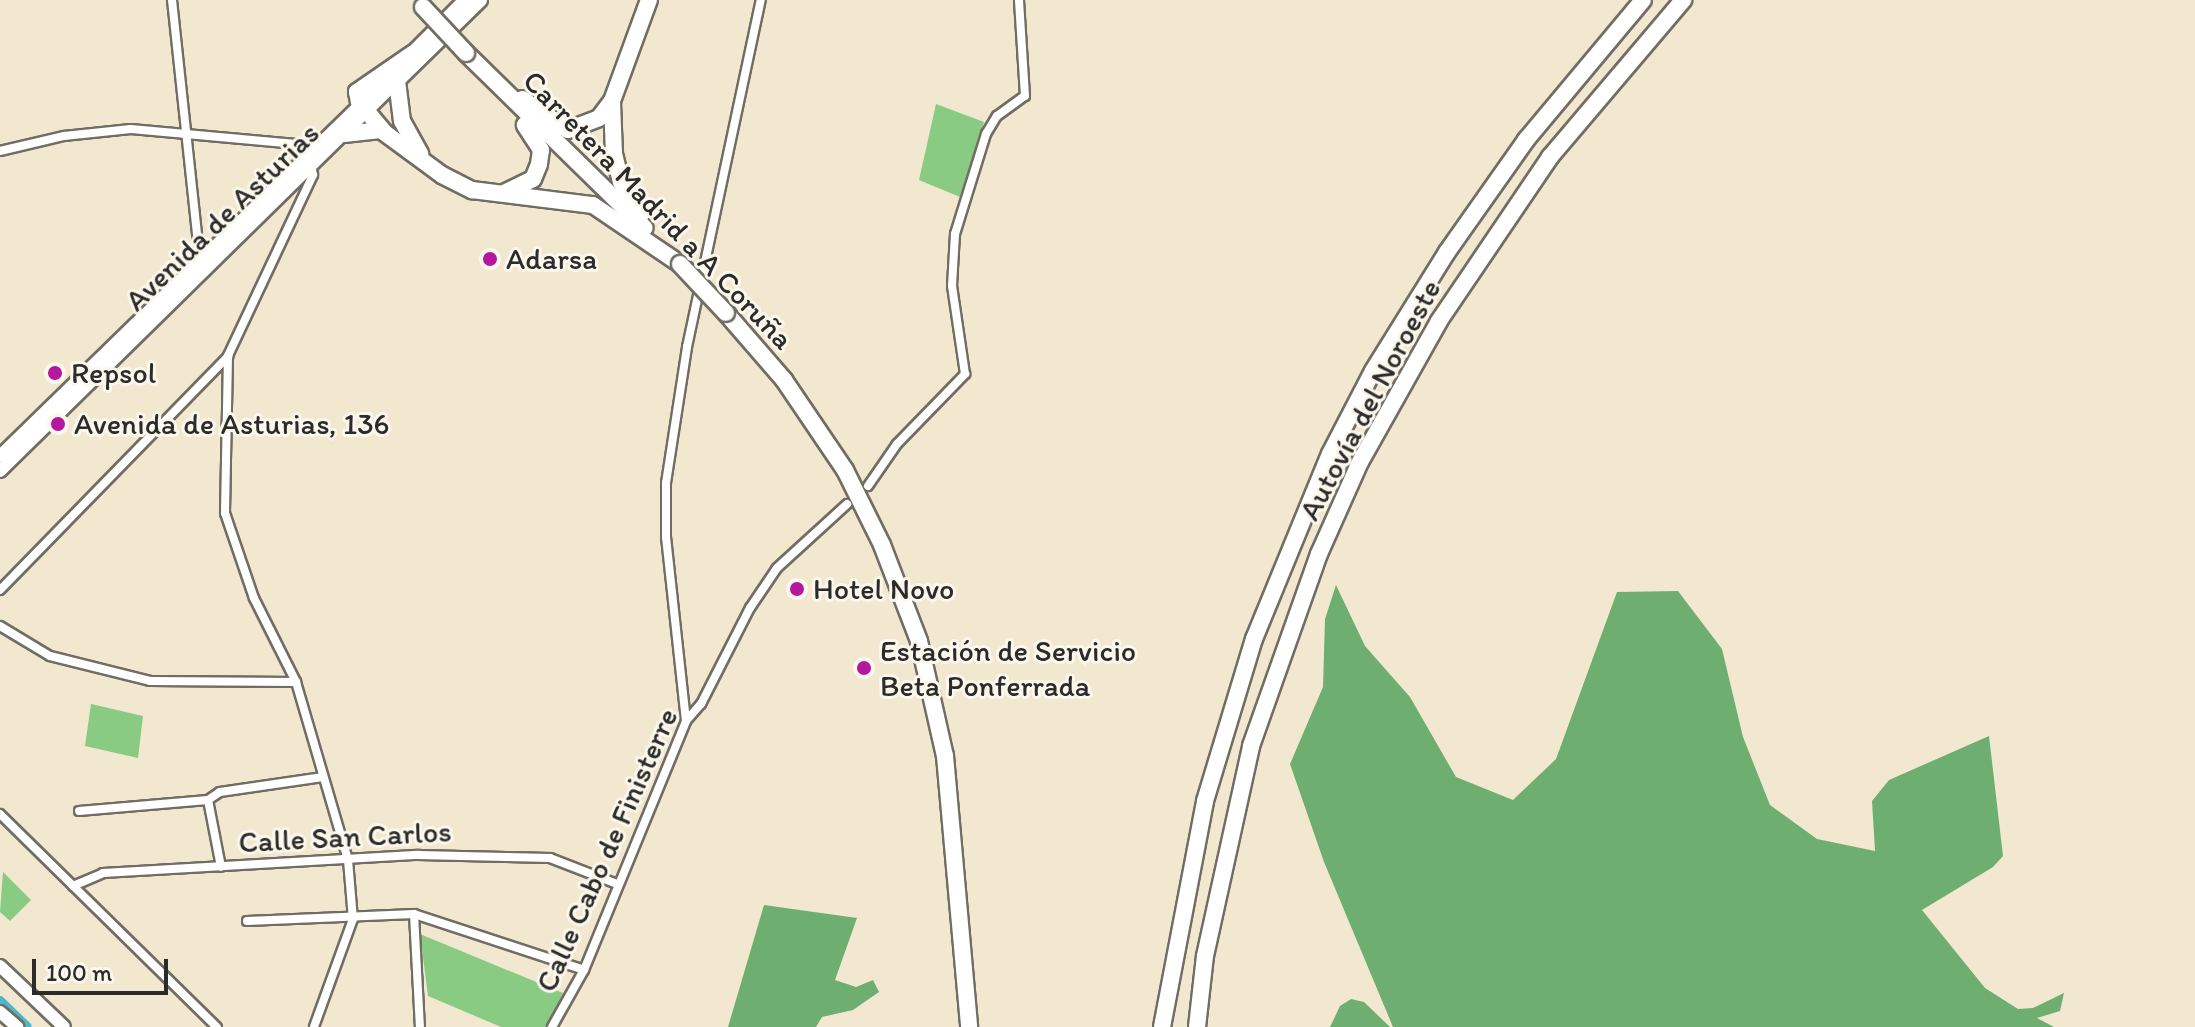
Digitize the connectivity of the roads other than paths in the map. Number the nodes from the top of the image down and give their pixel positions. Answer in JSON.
{"nodes":[{"id":1,"x":172,"y":0,"type":"edge"},
{"id":2,"x":466,"y":0,"type":"edge"},
{"id":3,"x":480,"y":0,"type":"edge"},
{"id":4,"x":649,"y":0,"type":"edge"},
{"id":5,"x":761,"y":0,"type":"edge"},
{"id":6,"x":1019,"y":0,"type":"edge"},
{"id":7,"x":1643,"y":0,"type":"edge"},
{"id":8,"x":1683,"y":0,"type":"edge"},
{"id":9,"x":1690,"y":0,"type":"edge"},
{"id":10,"x":420,"y":4,"type":"edge"},
{"id":11,"x":466,"y":53,"type":"junction"},
{"id":12,"x":412,"y":54,"type":"joint"},
{"id":13,"x":397,"y":81,"type":"junction"},
{"id":14,"x":612,"y":101,"type":"junction"},
{"id":15,"x":397,"y":103,"type":"junction"},
{"id":16,"x":366,"y":111,"type":"junction"},
{"id":17,"x":381,"y":130,"type":"junction"},
{"id":18,"x":185,"y":131,"type":"junction"},
{"id":19,"x":344,"y":134,"type":"junction"},
{"id":20,"x":1567,"y":138,"type":"junction"},
{"id":21,"x":318,"y":146,"type":"junction"},
{"id":22,"x":0,"y":151,"type":"edge"},
{"id":23,"x":425,"y":162,"type":"junction"},
{"id":24,"x":311,"y":165,"type":"junction"},
{"id":25,"x":494,"y":196,"type":"junction"},
{"id":26,"x":200,"y":261,"type":"junction"},
{"id":27,"x":680,"y":264,"type":"junction"},
{"id":28,"x":228,"y":356,"type":"junction"},
{"id":29,"x":0,"y":456,"type":"edge"},
{"id":30,"x":0,"y":471,"type":"edge"},
{"id":31,"x":868,"y":486,"type":"dead end"},
{"id":32,"x":847,"y":504,"type":"dead end"},
{"id":33,"x":0,"y":590,"type":"edge"},
{"id":34,"x":0,"y":626,"type":"edge"},
{"id":35,"x":296,"y":682,"type":"junction"},
{"id":36,"x":686,"y":721,"type":"junction"},
{"id":37,"x":323,"y":777,"type":"junction"},
{"id":38,"x":208,"y":800,"type":"junction"},
{"id":39,"x":79,"y":811,"type":"dead end"},
{"id":40,"x":0,"y":814,"type":"edge"},
{"id":41,"x":348,"y":860,"type":"junction"},
{"id":42,"x":221,"y":867,"type":"junction"},
{"id":43,"x":617,"y":884,"type":"junction"},
{"id":44,"x":73,"y":886,"type":"junction"},
{"id":45,"x":414,"y":914,"type":"junction"},
{"id":46,"x":353,"y":919,"type":"junction"},
{"id":47,"x":247,"y":921,"type":"dead end"},
{"id":48,"x":0,"y":966,"type":"edge"},
{"id":49,"x":584,"y":970,"type":"junction"},
{"id":50,"x":0,"y":1014,"type":"edge"},
{"id":51,"x":17,"y":1027,"type":"edge"},
{"id":52,"x":64,"y":1027,"type":"edge"},
{"id":53,"x":217,"y":1027,"type":"edge"},
{"id":54,"x":315,"y":1027,"type":"edge"},
{"id":55,"x":420,"y":1027,"type":"edge"},
{"id":56,"x":552,"y":1027,"type":"edge"},
{"id":57,"x":969,"y":1027,"type":"edge"},
{"id":58,"x":1162,"y":1027,"type":"edge"},
{"id":59,"x":1197,"y":1027,"type":"edge"}],
"edges":[{"from":1,"to":18,"type":"street"},
{"from":2,"to":12,"type":"main road"},
{"from":3,"to":13,"type":"main road","name":"Avenida de Asturias"},
{"from":4,"to":14,"type":"highway"},
{"from":5,"to":36,"type":"street"},
{"from":6,"to":31,"type":"street"},
{"from":7,"to":58,"type":"highway","name":"Autovía del Noroeste"},
{"from":8,"to":20,"type":"highway","name":"Autovía del Noroeste"},
{"from":9,"to":20,"type":"highway"},
{"from":10,"to":11,"type":"highway","name":"Carretera Madrid a A Coruña","bridge":true},
{"from":11,"to":14,"type":"highway"},
{"from":11,"to":25,"type":"highway"},
{"from":11,"to":27,"type":"highway","name":"Carretera Madrid a A Coruña"},
{"from":12,"to":16,"type":"highway"},
{"from":13,"to":15,"type":"highway"},
{"from":13,"to":16,"type":"main road","name":"Avenida de Asturias"},
{"from":14,"to":27,"type":"highway"},
{"from":15,"to":16,"type":"highway"},
{"from":15,"to":23,"type":"highway"},
{"from":16,"to":17,"type":"highway"},
{"from":16,"to":19,"type":"main road","name":"Avenida de Asturias"},
{"from":16,"to":21,"type":"main road","name":"Avenida de Asturias"},
{"from":17,"to":19,"type":"highway"},
{"from":17,"to":23,"type":"highway"},
{"from":18,"to":21,"type":"street"},
{"from":18,"to":22,"type":"street"},
{"from":18,"to":26,"type":"street"},
{"from":19,"to":24,"type":"main road","name":"Avenida de Asturias"},
{"from":20,"to":59,"type":"highway","name":"Autovía del Noroeste"},
{"from":21,"to":26,"type":"main road","name":"Avenida de Asturias"},
{"from":23,"to":25,"type":"highway"},
{"from":24,"to":28,"type":"street"},
{"from":24,"to":30,"type":"main road","name":"Avenida de Asturias"},
{"from":25,"to":27,"type":"highway"},
{"from":26,"to":29,"type":"main road","name":"Avenida de Asturias"},
{"from":27,"to":57,"type":"highway","name":"Carretera Madrid a A Coruña","bridge":true},
{"from":28,"to":33,"type":"street"},
{"from":28,"to":35,"type":"street"},
{"from":32,"to":36,"type":"street","name":"Calle Cabo de Finisterre"},
{"from":34,"to":35,"type":"street"},
{"from":35,"to":37,"type":"street"},
{"from":36,"to":43,"type":"street","name":"Calle Cabo de Finisterre"},
{"from":37,"to":38,"type":"street"},
{"from":37,"to":41,"type":"street"},
{"from":38,"to":39,"type":"street"},
{"from":38,"to":42,"type":"street"},
{"from":40,"to":44,"type":"street"},
{"from":41,"to":42,"type":"street","name":"Calle San Carlos"},
{"from":41,"to":43,"type":"street","name":"Calle San Carlos"},
{"from":41,"to":46,"type":"street"},
{"from":42,"to":44,"type":"street","name":"Calle San Carlos"},
{"from":43,"to":49,"type":"street","name":"Calle Cabo de Finisterre"},
{"from":44,"to":53,"type":"street"},
{"from":45,"to":46,"type":"street"},
{"from":45,"to":49,"type":"street"},
{"from":45,"to":55,"type":"street"},
{"from":46,"to":47,"type":"street"},
{"from":46,"to":54,"type":"street"},
{"from":48,"to":52,"type":"main road"},
{"from":49,"to":56,"type":"street","name":"Calle Cabo de Finisterre"},
{"from":50,"to":51,"type":"main road"}]}
